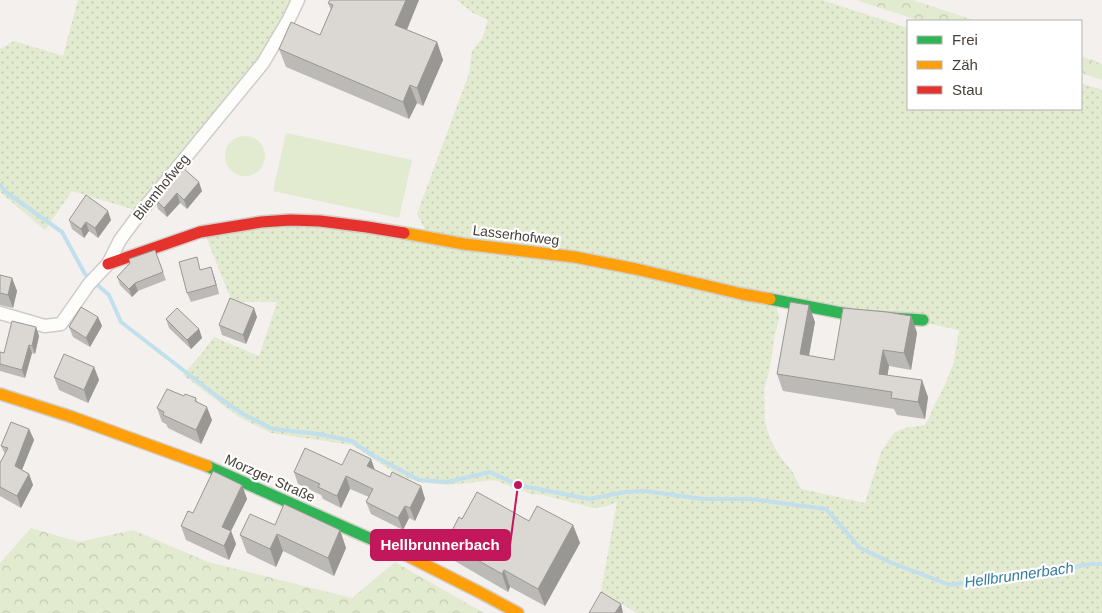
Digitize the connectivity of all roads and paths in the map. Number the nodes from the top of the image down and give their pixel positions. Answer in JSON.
{"nodes":[{"id":1,"x":298,"y":0,"type":"edge"},
{"id":2,"x":108,"y":264,"type":"junction"},
{"id":3,"x":0,"y":313,"type":"edge"},
{"id":4,"x":923,"y":320,"type":"dead end"},
{"id":5,"x":0,"y":394,"type":"edge"},
{"id":6,"x":518,"y":613,"type":"edge"}],
"edges":[{"from":1,"to":2,"type":"street","name":"Bliemhofweg"},
{"from":2,"to":3,"type":"street","name":"Bliemhofweg"},
{"from":2,"to":4,"type":"street","name":"Lasserhofweg"},
{"from":5,"to":6,"type":"street","name":"Morzger Straße"}]}
